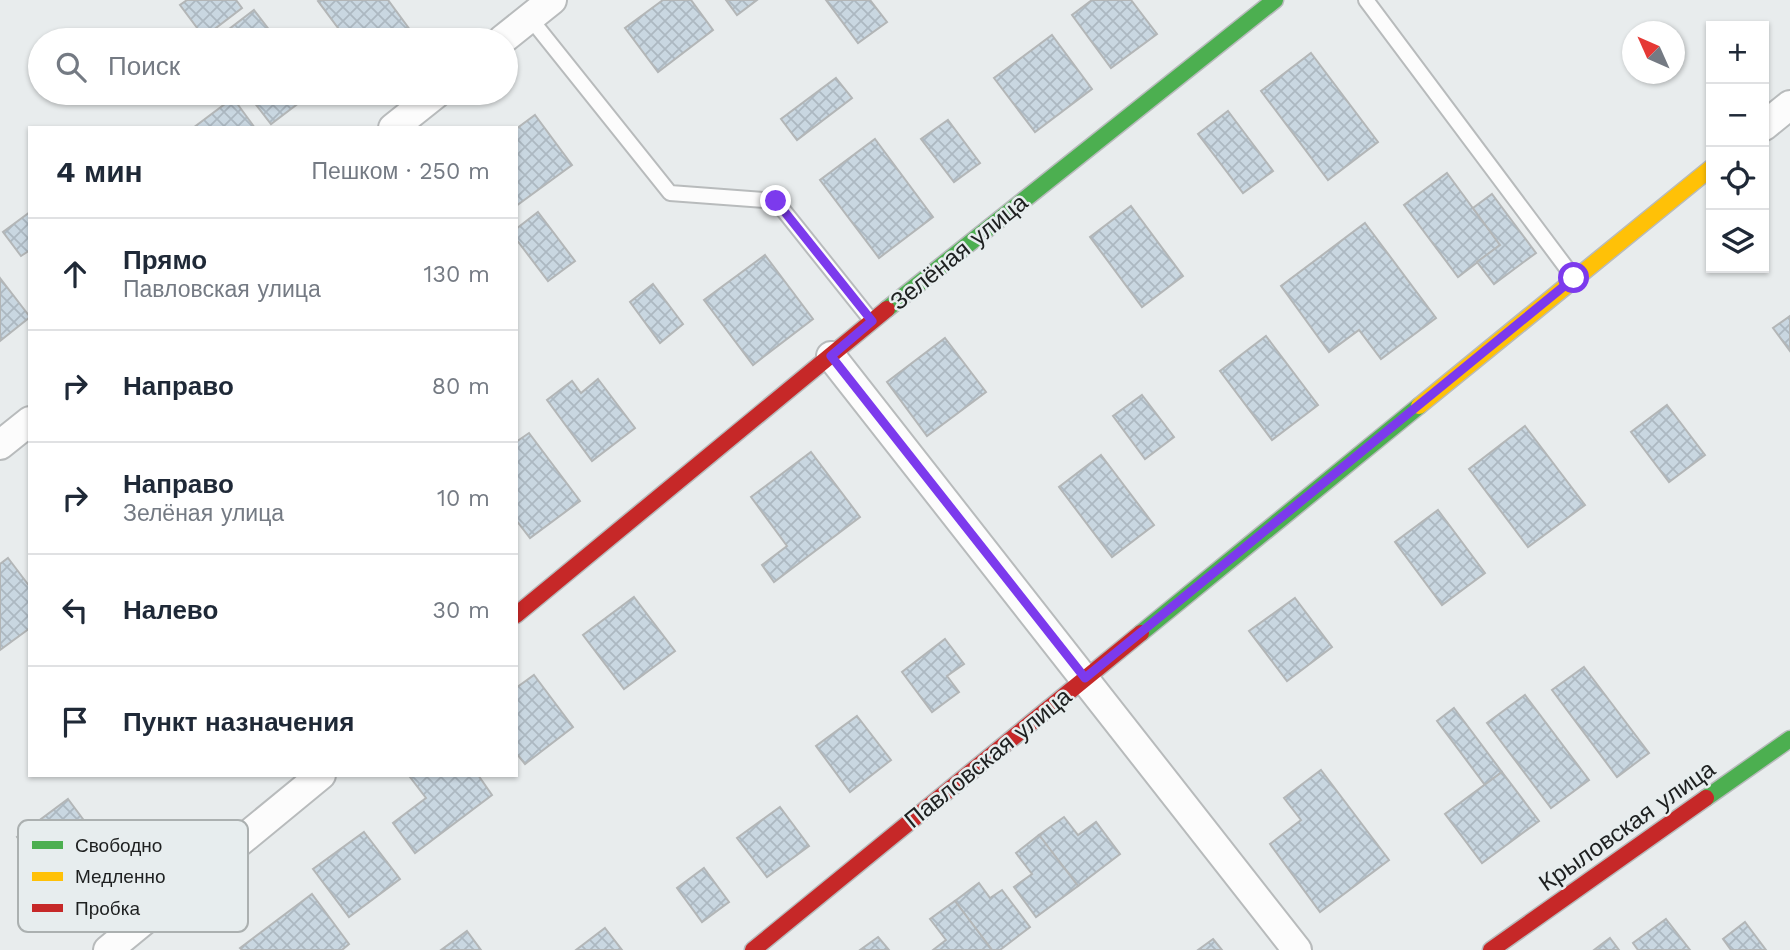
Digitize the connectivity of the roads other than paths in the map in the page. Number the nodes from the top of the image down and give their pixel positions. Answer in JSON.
{"nodes":[{"id":1,"x":552,"y":0,"type":"edge"},
{"id":2,"x":1275,"y":0,"type":"edge"},
{"id":3,"x":1366,"y":0,"type":"edge"},
{"id":4,"x":530,"y":18,"type":"junction"},
{"id":5,"x":517,"y":28,"type":"edge"},
{"id":6,"x":422,"y":105,"type":"edge"},
{"id":7,"x":1790,"y":105,"type":"edge"},
{"id":8,"x":1769,"y":122,"type":"edge"},
{"id":9,"x":396,"y":126,"type":"edge"},
{"id":10,"x":1706,"y":172,"type":"edge"},
{"id":11,"x":1574,"y":278,"type":"junction"},
{"id":12,"x":872,"y":321,"type":"junction"},
{"id":13,"x":831,"y":356,"type":"junction"},
{"id":14,"x":28,"y":423,"type":"edge"},
{"id":15,"x":0,"y":444,"type":"edge"},
{"id":16,"x":518,"y":613,"type":"edge"},
{"id":17,"x":1085,"y":678,"type":"junction"},
{"id":18,"x":1790,"y":739,"type":"edge"},
{"id":19,"x":319,"y":777,"type":"edge"},
{"id":20,"x":248,"y":835,"type":"edge"},
{"id":21,"x":130,"y":932,"type":"edge"},
{"id":22,"x":108,"y":950,"type":"edge"},
{"id":23,"x":753,"y":950,"type":"edge"},
{"id":24,"x":1297,"y":950,"type":"edge"},
{"id":25,"x":1491,"y":950,"type":"edge"}],
"edges":[{"from":1,"to":4,"type":"street"},
{"from":2,"to":12,"type":"street","name":"Зелёная улица"},
{"from":3,"to":11,"type":"lane"},
{"from":4,"to":5,"type":"street"},
{"from":4,"to":12,"type":"lane"},
{"from":6,"to":9,"type":"street"},
{"from":7,"to":8,"type":"street"},
{"from":10,"to":11,"type":"street","name":"Павловская улица"},
{"from":11,"to":17,"type":"street","name":"Павловская улица"},
{"from":12,"to":13,"type":"street","name":"Зелёная улица"},
{"from":13,"to":16,"type":"street","name":"Зелёная улица"},
{"from":13,"to":17,"type":"street"},
{"from":14,"to":15,"type":"street"},
{"from":17,"to":23,"type":"street","name":"Павловская улица"},
{"from":17,"to":24,"type":"street"},
{"from":18,"to":25,"type":"street","name":"Крыловская улица"},
{"from":19,"to":20,"type":"street"},
{"from":21,"to":22,"type":"street"}]}
